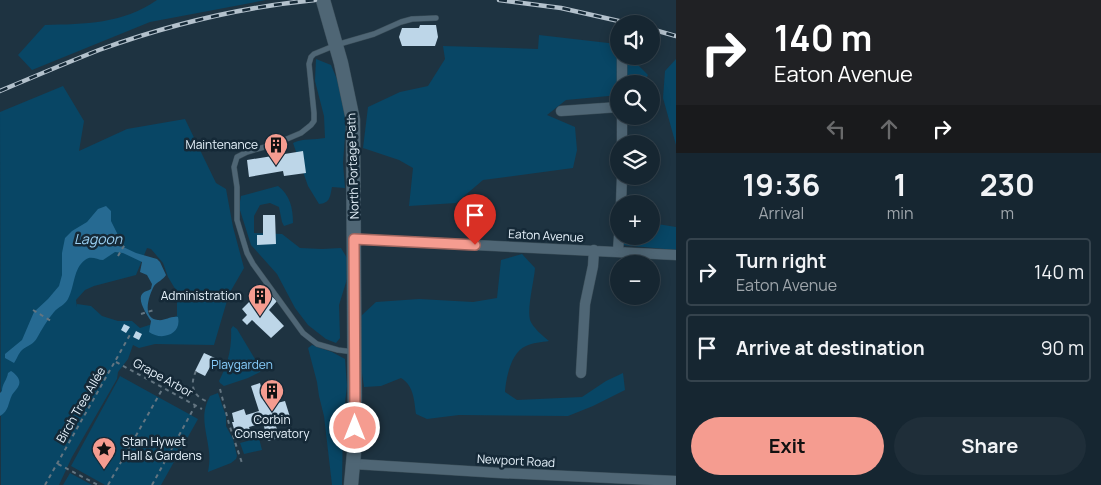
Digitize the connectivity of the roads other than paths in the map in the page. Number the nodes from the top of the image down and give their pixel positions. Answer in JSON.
{"nodes":[{"id":1,"x":323,"y":0,"type":"edge"},
{"id":2,"x":436,"y":18,"type":"dead end"},
{"id":3,"x":336,"y":45,"type":"junction"},
{"id":4,"x":610,"y":108,"type":"edge"},
{"id":5,"x":561,"y":111,"type":"dead end"},
{"id":6,"x":354,"y":239,"type":"junction"},
{"id":7,"x":618,"y":245,"type":"edge"},
{"id":8,"x":594,"y":250,"type":"junction"},
{"id":9,"x":618,"y":252,"type":"junction"},
{"id":10,"x":676,"y":255,"type":"edge"},
{"id":11,"x":355,"y":352,"type":"junction"},
{"id":12,"x":581,"y":373,"type":"dead end"},
{"id":13,"x":354,"y":464,"type":"junction"},
{"id":14,"x":676,"y":481,"type":"edge"},
{"id":15,"x":351,"y":485,"type":"edge"}],
"edges":[{"from":1,"to":3,"type":"main road","name":"North Portage Path"},
{"from":2,"to":3,"type":"lane"},
{"from":3,"to":6,"type":"main road","name":"North Portage Path"},
{"from":3,"to":11,"type":"lane"},
{"from":4,"to":5,"type":"street"},
{"from":6,"to":8,"type":"street","name":"Eaton Avenue"},
{"from":6,"to":11,"type":"main road","name":"North Portage Path"},
{"from":7,"to":9,"type":"street"},
{"from":8,"to":9,"type":"street","name":"Eaton Avenue"},
{"from":8,"to":12,"type":"street"},
{"from":9,"to":10,"type":"street","name":"Eaton Avenue"},
{"from":11,"to":13,"type":"main road","name":"North Portage Path"},
{"from":13,"to":14,"type":"street","name":"Newport Road"},
{"from":13,"to":15,"type":"main road","name":"North Portage Path"}]}
